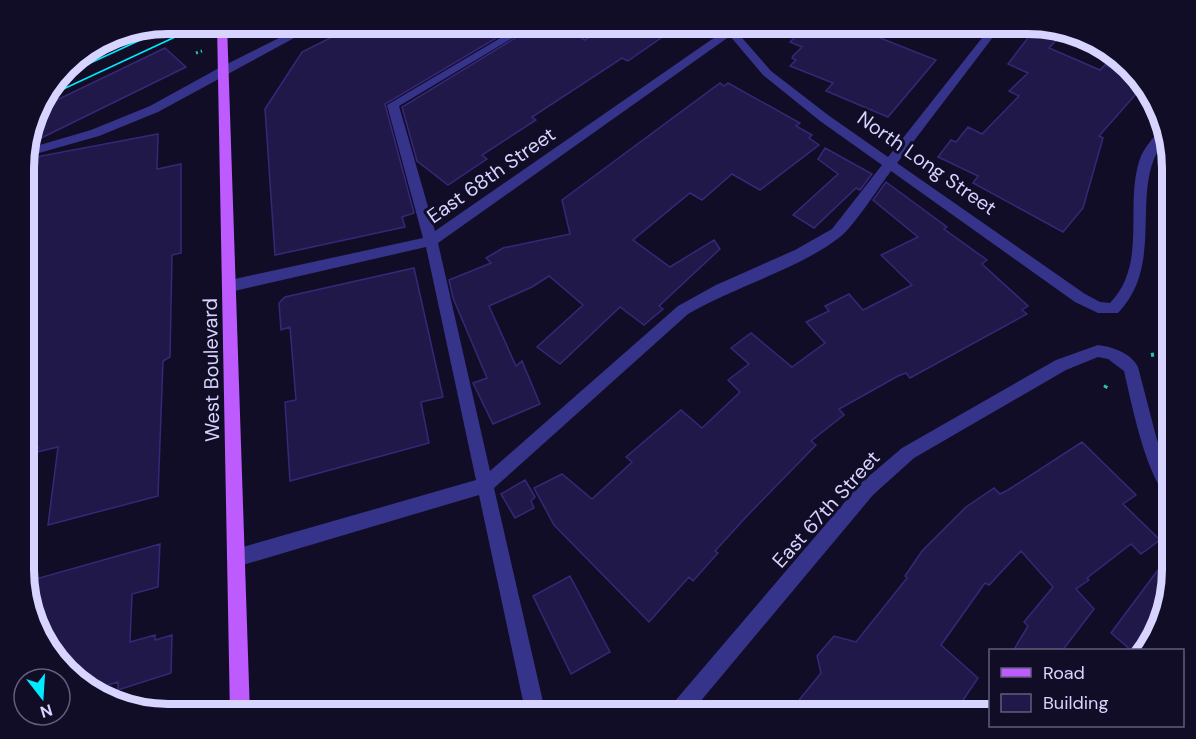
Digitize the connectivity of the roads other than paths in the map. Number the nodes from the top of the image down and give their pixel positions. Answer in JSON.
{"nodes":[{"id":1,"x":222,"y":34,"type":"edge"},
{"id":2,"x":295,"y":34,"type":"edge"},
{"id":3,"x":514,"y":34,"type":"edge"},
{"id":4,"x":727,"y":34,"type":"edge"},
{"id":5,"x":740,"y":34,"type":"edge"},
{"id":6,"x":990,"y":34,"type":"edge"},
{"id":7,"x":223,"y":70,"type":"junction"},
{"id":8,"x":1159,"y":141,"type":"edge"},
{"id":9,"x":36,"y":150,"type":"edge"},
{"id":10,"x":891,"y":164,"type":"junction"},
{"id":11,"x":431,"y":241,"type":"junction"},
{"id":12,"x":231,"y":286,"type":"junction"},
{"id":13,"x":1161,"y":471,"type":"edge"},
{"id":14,"x":486,"y":485,"type":"junction"},
{"id":15,"x":236,"y":558,"type":"junction"},
{"id":16,"x":685,"y":704,"type":"edge"},
{"id":17,"x":240,"y":705,"type":"edge"},
{"id":18,"x":534,"y":705,"type":"edge"}],
"edges":[{"from":1,"to":7,"type":"main road","name":"West Boulevard"},
{"from":2,"to":7,"type":"street"},
{"from":3,"to":11,"type":"street"},
{"from":4,"to":11,"type":"street","name":"East 68th Street"},
{"from":5,"to":10,"type":"street","name":"North Long Street"},
{"from":6,"to":10,"type":"street"},
{"from":7,"to":9,"type":"street"},
{"from":7,"to":12,"type":"main road","name":"West Boulevard"},
{"from":8,"to":10,"type":"street","name":"North Long Street"},
{"from":10,"to":14,"type":"street"},
{"from":11,"to":12,"type":"street","name":"East 68th Street"},
{"from":11,"to":14,"type":"street"},
{"from":12,"to":15,"type":"main road","name":"West Boulevard"},
{"from":13,"to":16,"type":"street","name":"East 67th Street"},
{"from":14,"to":15,"type":"street"},
{"from":14,"to":18,"type":"street"},
{"from":15,"to":17,"type":"main road","name":"West Boulevard"}]}
